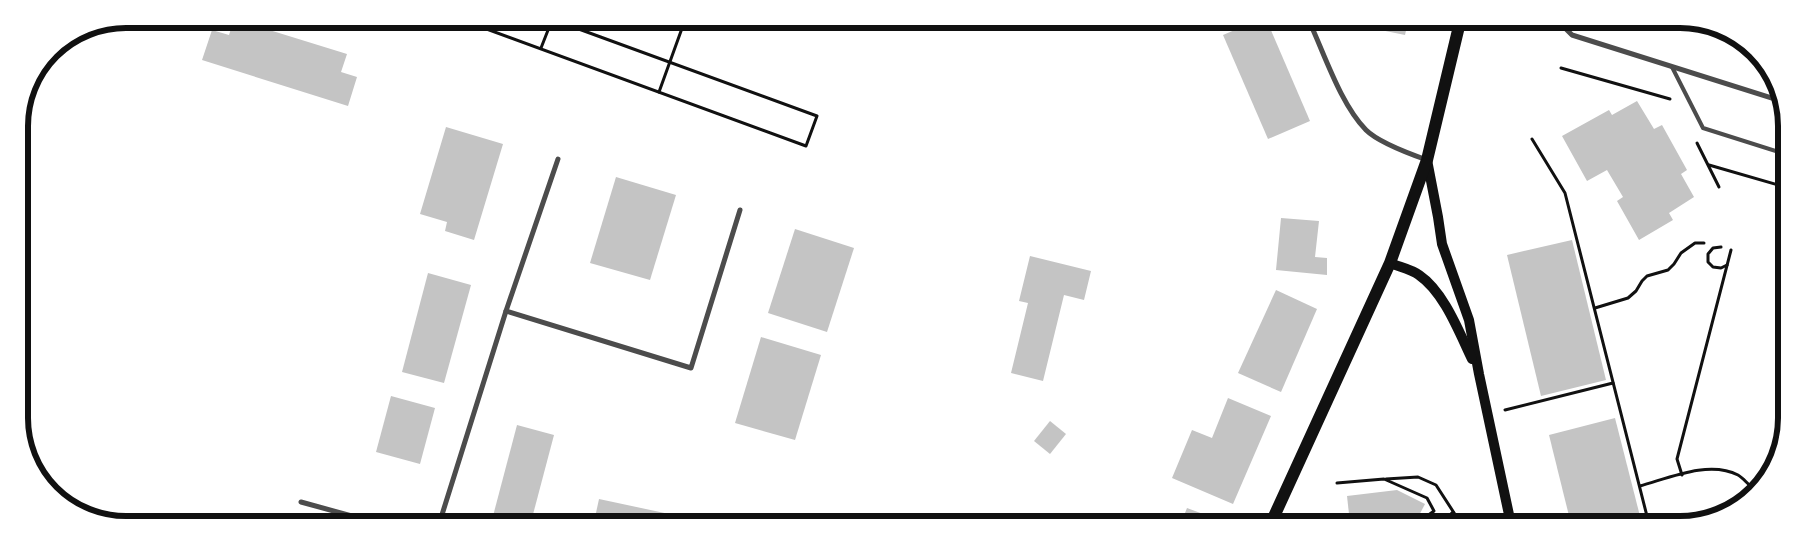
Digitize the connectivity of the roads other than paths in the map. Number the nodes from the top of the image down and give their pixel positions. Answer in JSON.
{"nodes":[{"id":1,"x":1312,"y":28,"type":"edge"},
{"id":2,"x":1459,"y":28,"type":"edge"},
{"id":3,"x":1565,"y":28,"type":"edge"},
{"id":4,"x":1671,"y":65,"type":"junction"},
{"id":5,"x":1775,"y":99,"type":"edge"},
{"id":6,"x":1778,"y":152,"type":"edge"},
{"id":7,"x":558,"y":159,"type":"dead end"},
{"id":8,"x":1427,"y":160,"type":"junction"},
{"id":9,"x":740,"y":210,"type":"dead end"},
{"id":10,"x":1390,"y":263,"type":"junction"},
{"id":11,"x":506,"y":311,"type":"junction"},
{"id":12,"x":1479,"y":374,"type":"junction"},
{"id":13,"x":302,"y":502,"type":"dead end"},
{"id":14,"x":1275,"y":515,"type":"edge"},
{"id":15,"x":1509,"y":515,"type":"edge"},
{"id":16,"x":352,"y":516,"type":"edge"},
{"id":17,"x":442,"y":516,"type":"edge"}],
"edges":[{"from":1,"to":8,"type":"street"},
{"from":2,"to":8,"type":"main road"},
{"from":3,"to":4,"type":"street"},
{"from":4,"to":5,"type":"street"},
{"from":4,"to":6,"type":"lane"},
{"from":7,"to":11,"type":"street"},
{"from":8,"to":10,"type":"main road"},
{"from":8,"to":12,"type":"main road"},
{"from":9,"to":11,"type":"street"},
{"from":10,"to":12,"type":"main road"},
{"from":10,"to":14,"type":"main road"},
{"from":11,"to":17,"type":"street"},
{"from":12,"to":15,"type":"main road"},
{"from":13,"to":16,"type":"street"}]}
